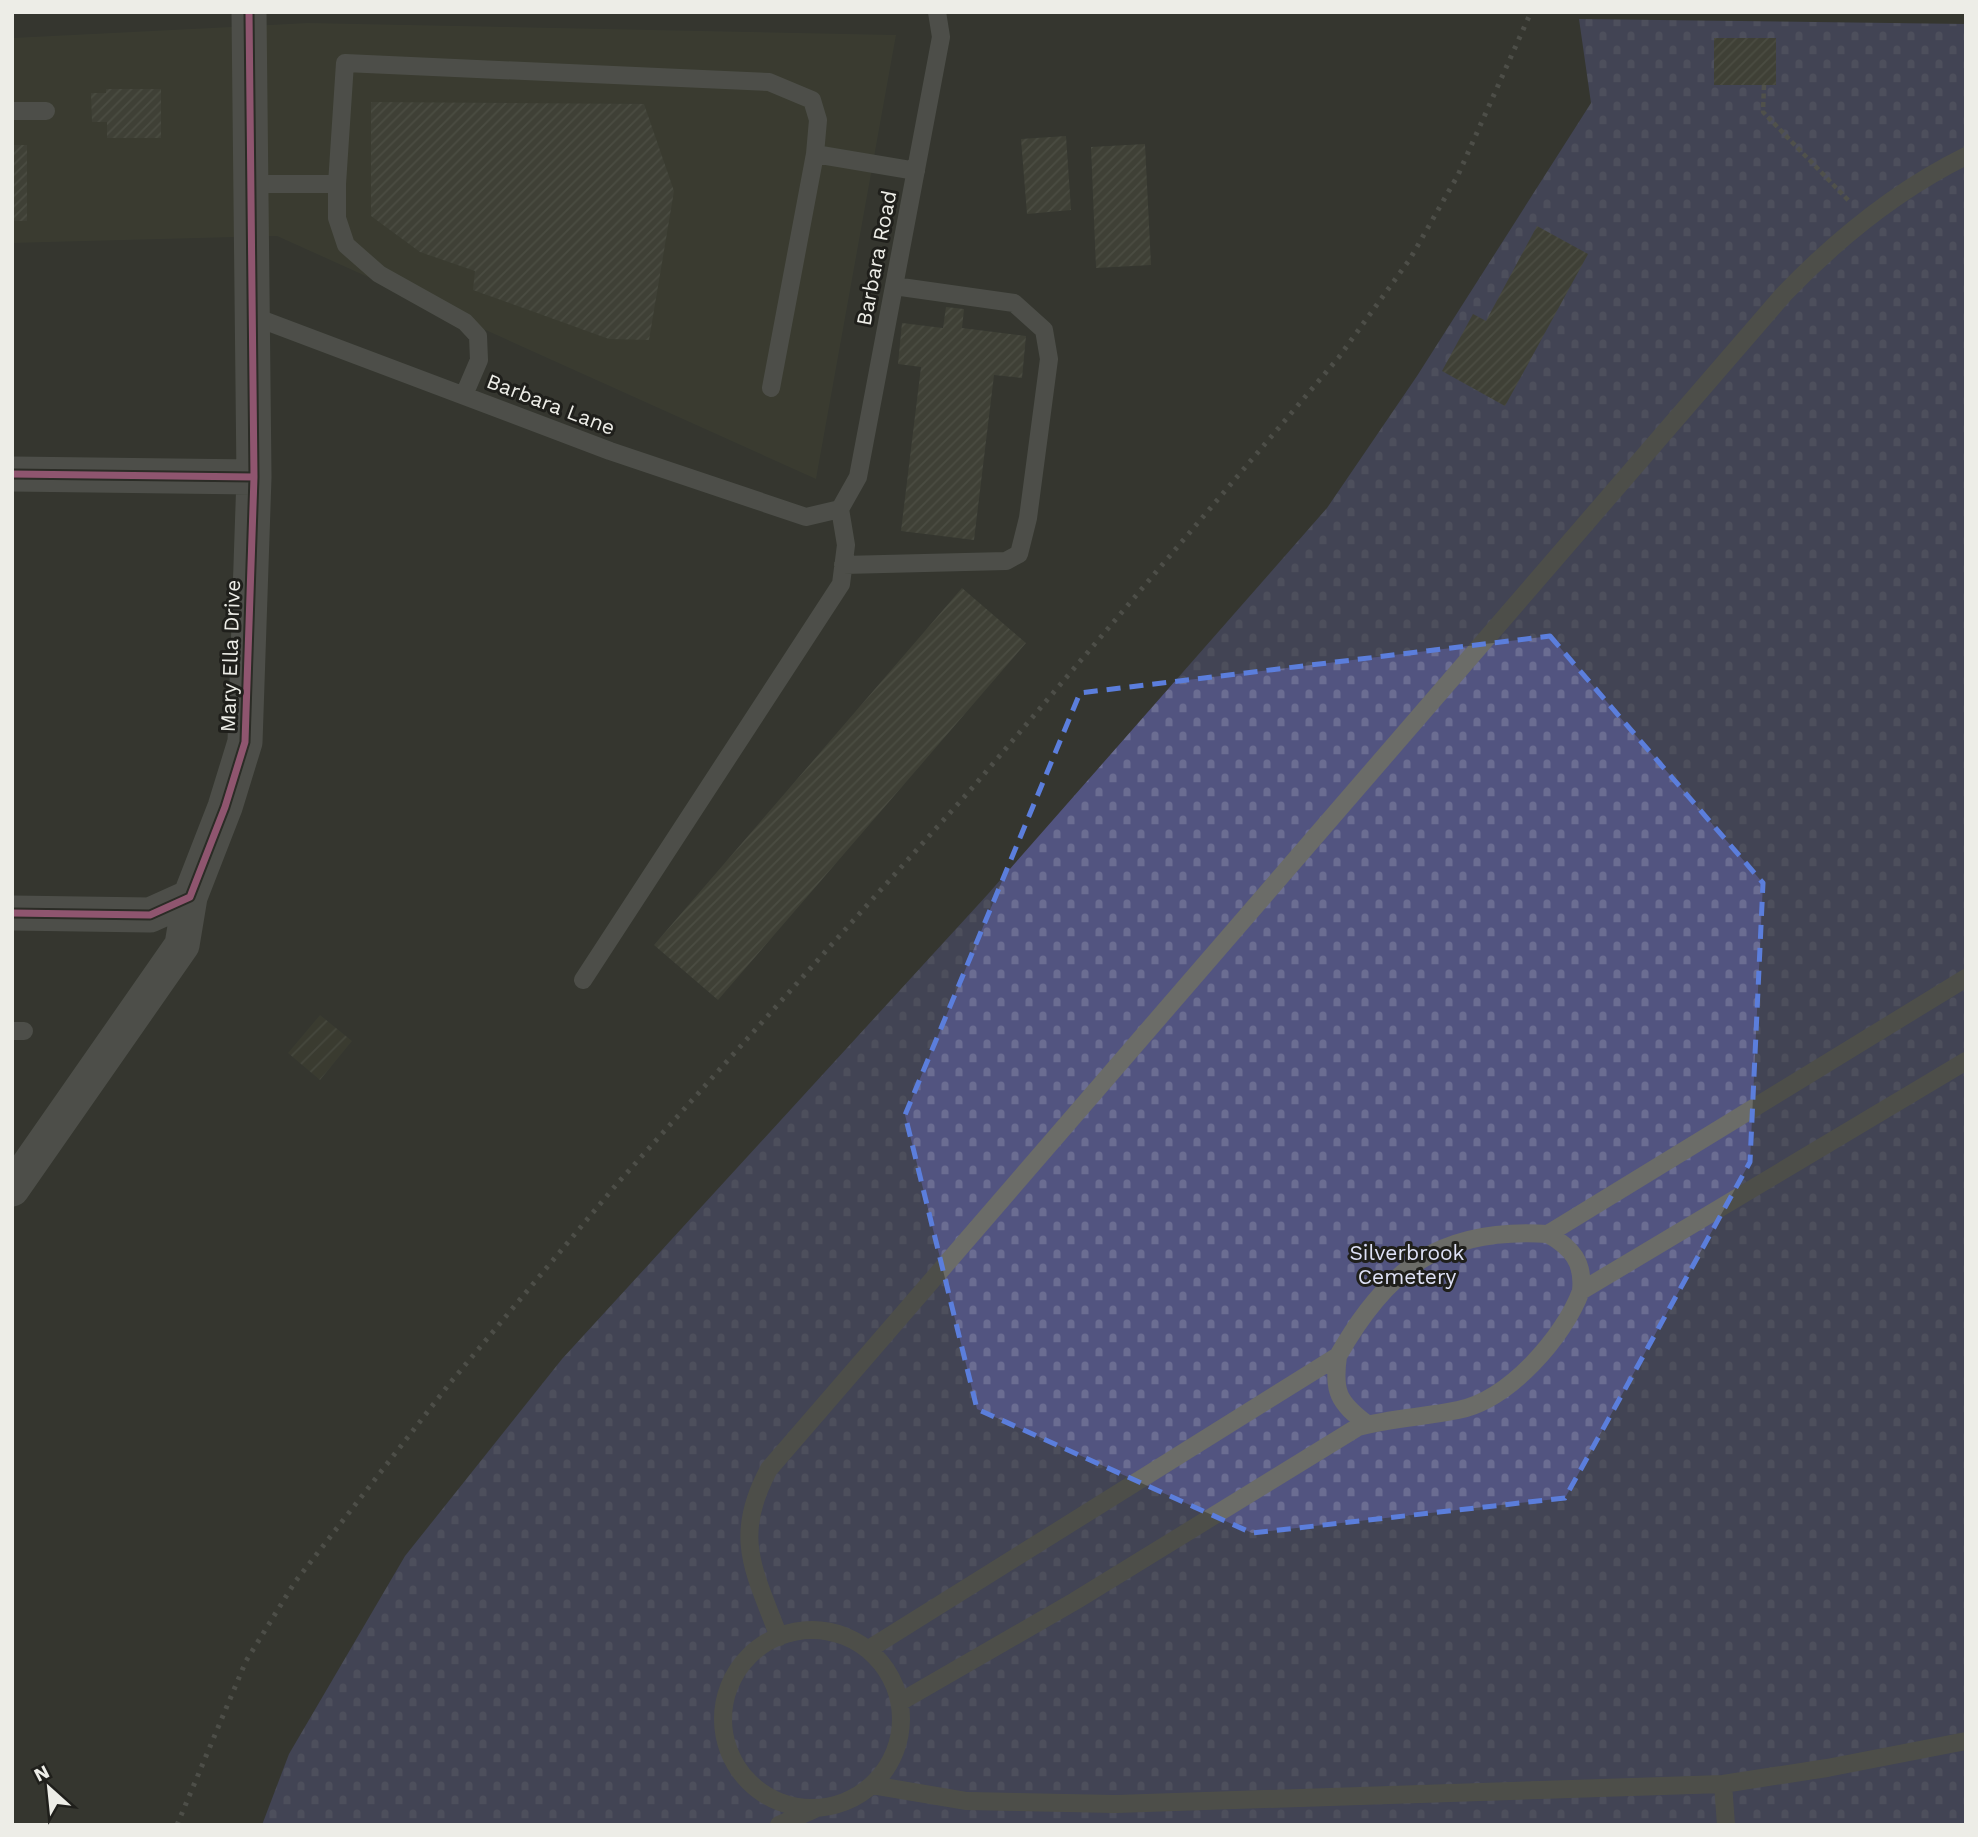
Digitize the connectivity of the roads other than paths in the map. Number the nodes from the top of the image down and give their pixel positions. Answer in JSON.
{"nodes":[{"id":1,"x":249,"y":12,"type":"edge"},
{"id":2,"x":937,"y":12,"type":"edge"},
{"id":3,"x":12,"y":111,"type":"edge"},
{"id":4,"x":46,"y":111,"type":"dead end"},
{"id":5,"x":815,"y":154,"type":"junction"},
{"id":6,"x":1966,"y":156,"type":"edge"},
{"id":7,"x":916,"y":171,"type":"junction"},
{"id":8,"x":250,"y":184,"type":"junction"},
{"id":9,"x":337,"y":184,"type":"junction"},
{"id":10,"x":894,"y":286,"type":"junction"},
{"id":11,"x":250,"y":316,"type":"junction"},
{"id":12,"x":771,"y":388,"type":"dead end"},
{"id":13,"x":464,"y":395,"type":"junction"},
{"id":14,"x":12,"y":474,"type":"edge"},
{"id":15,"x":254,"y":477,"type":"junction"},
{"id":16,"x":840,"y":509,"type":"junction"},
{"id":17,"x":843,"y":565,"type":"junction"},
{"id":18,"x":190,"y":897,"type":"junction"},
{"id":19,"x":12,"y":913,"type":"edge"},
{"id":20,"x":1966,"y":978,"type":"edge"},
{"id":21,"x":583,"y":980,"type":"dead end"},
{"id":22,"x":1966,"y":1061,"type":"edge"},
{"id":23,"x":12,"y":1189,"type":"edge"},
{"id":24,"x":1548,"y":1234,"type":"junction"},
{"id":25,"x":1581,"y":1291,"type":"junction"},
{"id":26,"x":1338,"y":1356,"type":"junction"},
{"id":27,"x":1367,"y":1424,"type":"junction"},
{"id":28,"x":779,"y":1637,"type":"junction"},
{"id":29,"x":869,"y":1649,"type":"junction"},
{"id":30,"x":900,"y":1702,"type":"junction"},
{"id":31,"x":1966,"y":1741,"type":"edge"},
{"id":32,"x":1723,"y":1784,"type":"junction"},
{"id":33,"x":872,"y":1785,"type":"junction"},
{"id":34,"x":820,"y":1807,"type":"junction"},
{"id":35,"x":779,"y":1825,"type":"edge"},
{"id":36,"x":1726,"y":1825,"type":"edge"}],
"edges":[{"from":1,"to":8,"type":"street","name":"Mary Ella Drive"},
{"from":2,"to":7,"type":"lane","name":"Barbara Road"},
{"from":3,"to":4,"type":"lane"},
{"from":5,"to":7,"type":"lane"},
{"from":5,"to":9,"type":"lane"},
{"from":5,"to":12,"type":"lane"},
{"from":6,"to":28,"type":"lane"},
{"from":7,"to":10,"type":"lane","name":"Barbara Road"},
{"from":8,"to":9,"type":"lane"},
{"from":8,"to":11,"type":"street","name":"Mary Ella Drive"},
{"from":9,"to":13,"type":"lane"},
{"from":10,"to":16,"type":"lane","name":"Barbara Road"},
{"from":10,"to":17,"type":"lane"},
{"from":11,"to":13,"type":"lane","name":"Barbara Lane"},
{"from":11,"to":15,"type":"street","name":"Mary Ella Drive"},
{"from":13,"to":16,"type":"lane","name":"Barbara Lane"},
{"from":14,"to":15,"type":"street"},
{"from":15,"to":18,"type":"street","name":"Mary Ella Drive"},
{"from":16,"to":17,"type":"lane"},
{"from":17,"to":21,"type":"lane"},
{"from":18,"to":19,"type":"street"},
{"from":18,"to":23,"type":"street","name":"Mary Ella Drive"},
{"from":20,"to":24,"type":"lane"},
{"from":22,"to":25,"type":"lane"},
{"from":24,"to":25,"type":"lane"},
{"from":24,"to":26,"type":"lane"},
{"from":25,"to":27,"type":"lane"},
{"from":26,"to":27,"type":"lane"},
{"from":26,"to":29,"type":"lane"},
{"from":27,"to":30,"type":"lane"},
{"from":28,"to":29,"type":"lane"},
{"from":28,"to":34,"type":"lane"},
{"from":29,"to":30,"type":"lane"},
{"from":30,"to":33,"type":"lane"},
{"from":31,"to":32,"type":"lane"},
{"from":32,"to":33,"type":"lane"},
{"from":32,"to":36,"type":"lane"},
{"from":33,"to":34,"type":"lane"},
{"from":34,"to":35,"type":"lane"}]}
